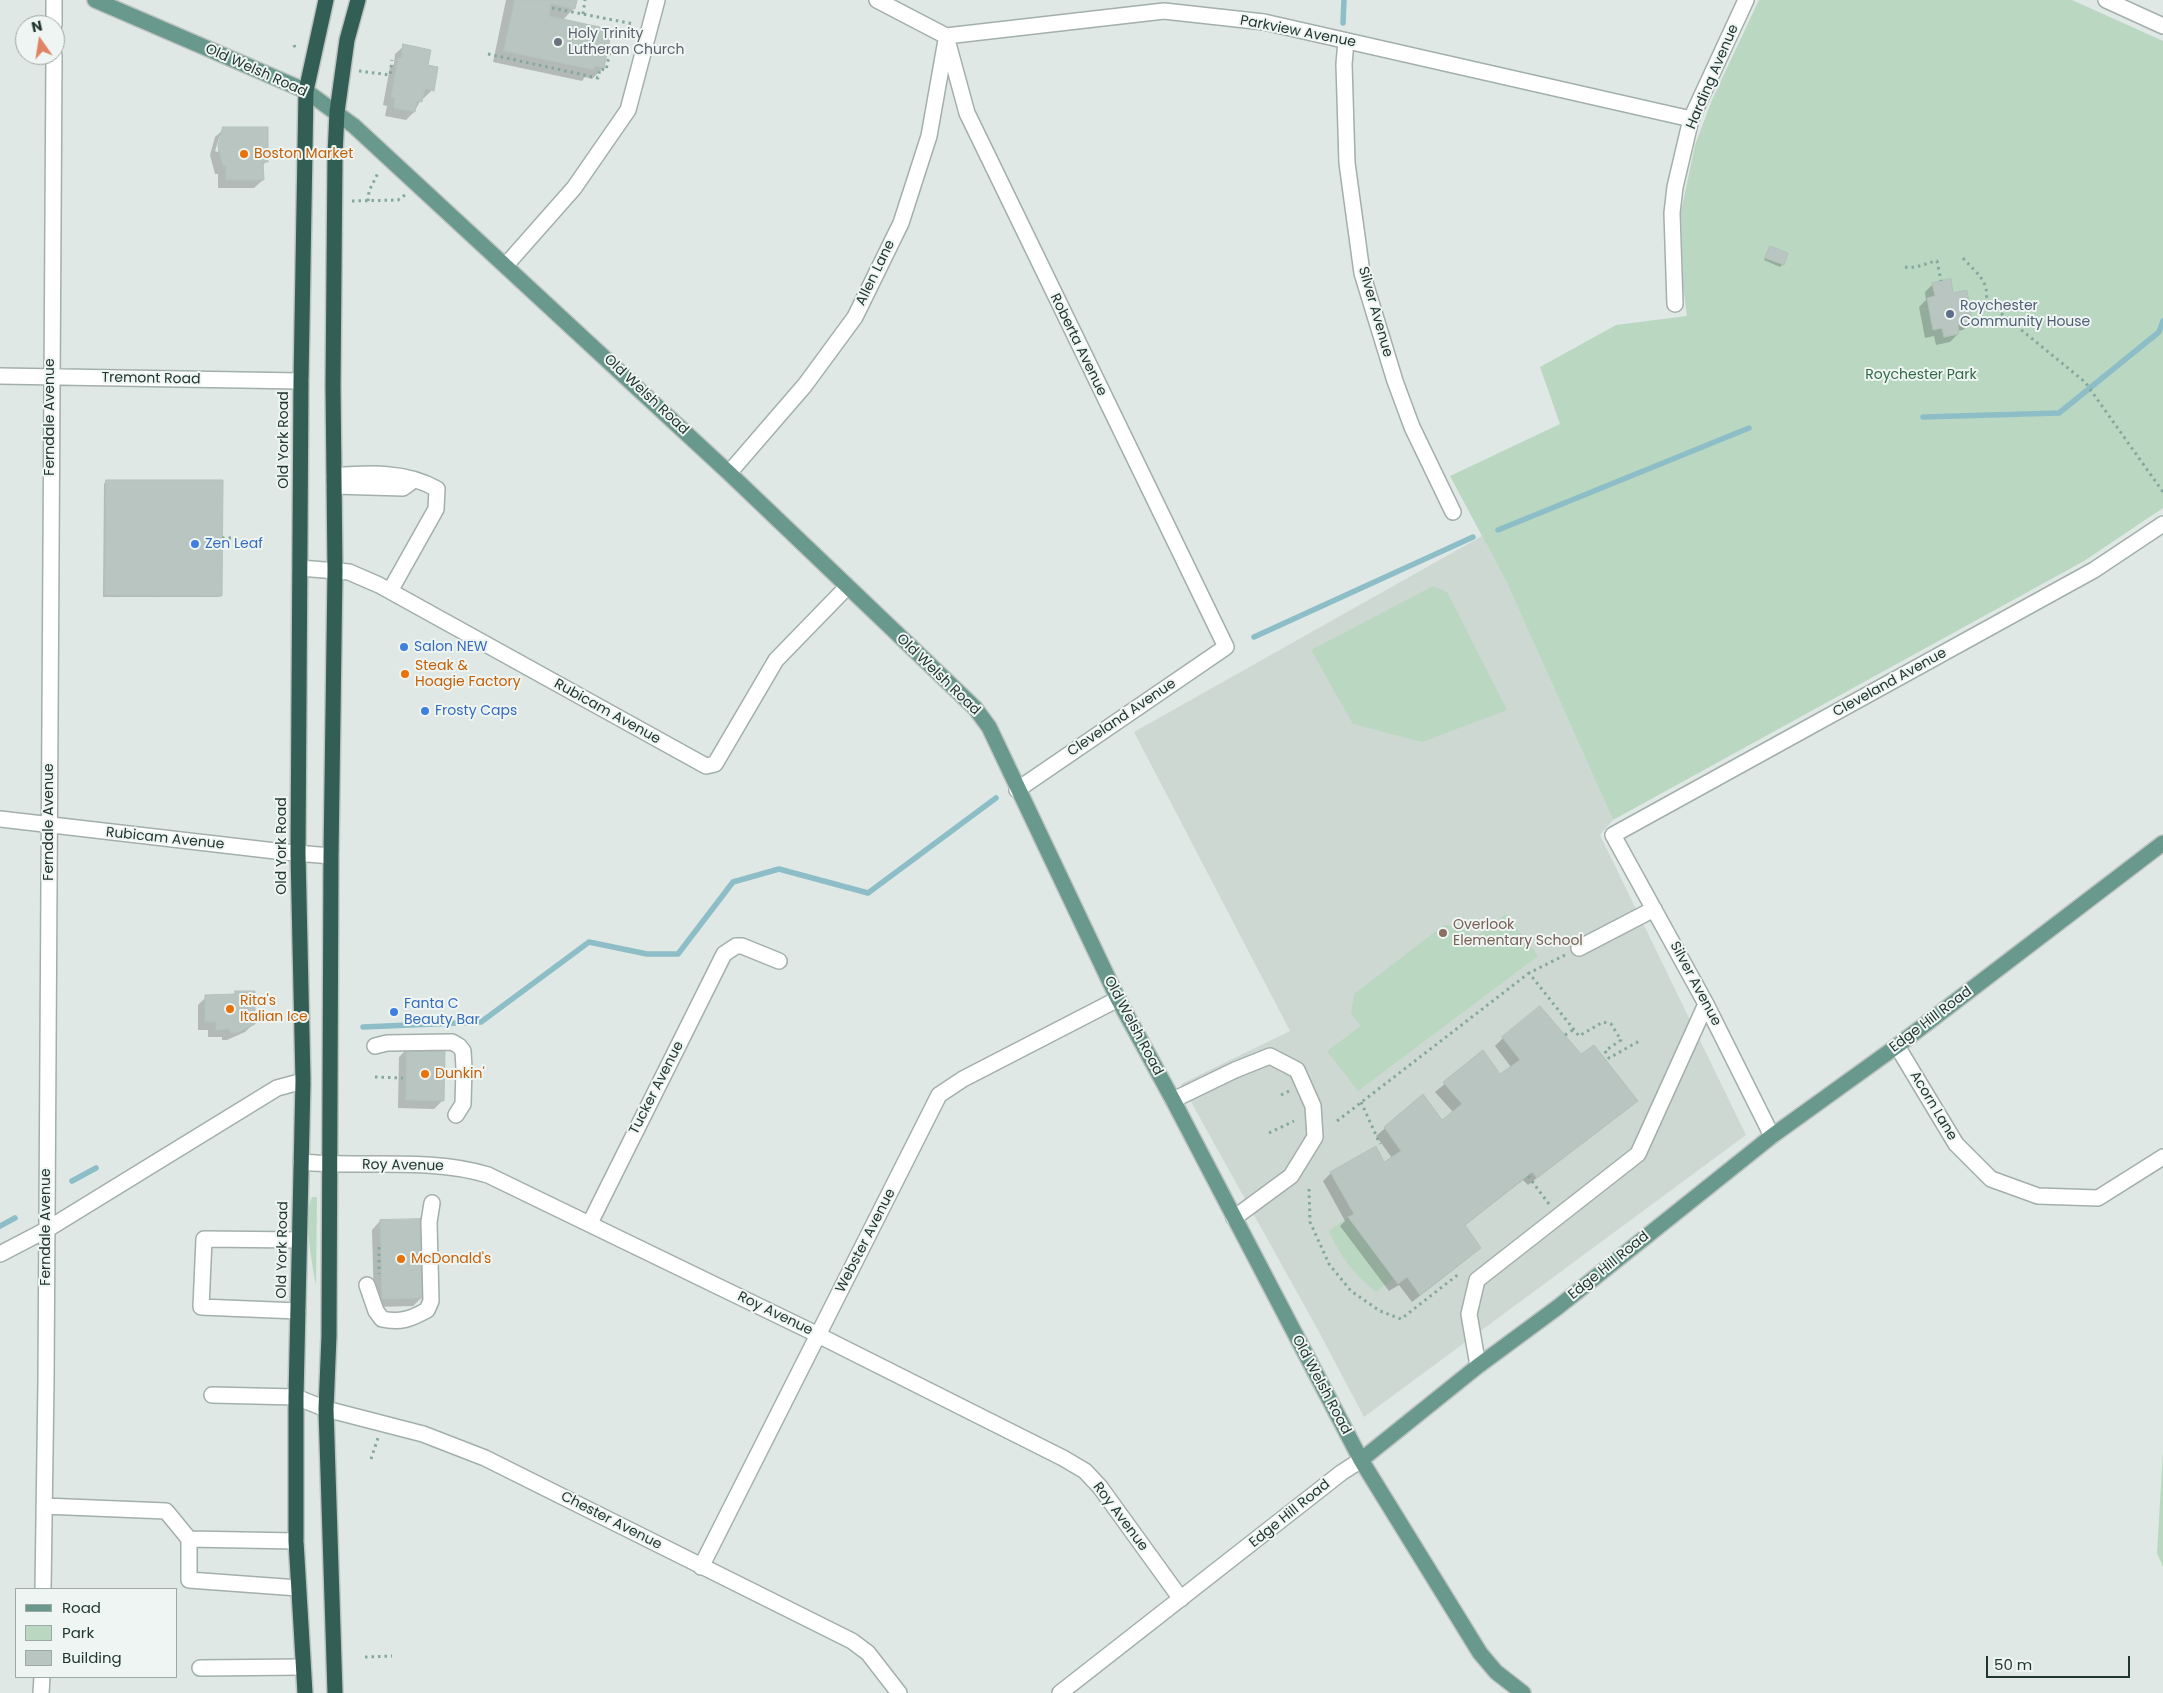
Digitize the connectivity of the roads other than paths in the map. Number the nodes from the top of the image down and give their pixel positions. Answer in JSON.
{"nodes":[{"id":1,"x":54,"y":0,"type":"edge"},
{"id":2,"x":95,"y":0,"type":"edge"},
{"id":3,"x":326,"y":0,"type":"edge"},
{"id":4,"x":358,"y":0,"type":"edge"},
{"id":5,"x":657,"y":0,"type":"edge"},
{"id":6,"x":877,"y":0,"type":"edge"},
{"id":7,"x":1746,"y":0,"type":"edge"},
{"id":8,"x":2106,"y":0,"type":"edge"},
{"id":9,"x":54,"y":15,"type":"edge"},
{"id":10,"x":2163,"y":26,"type":"edge"},
{"id":11,"x":946,"y":36,"type":"junction"},
{"id":12,"x":1346,"y":41,"type":"junction"},
{"id":13,"x":54,"y":65,"type":"edge"},
{"id":14,"x":306,"y":91,"type":"junction"},
{"id":15,"x":336,"y":112,"type":"junction"},
{"id":16,"x":1691,"y":119,"type":"junction"},
{"id":17,"x":506,"y":265,"type":"junction"},
{"id":18,"x":1675,"y":304,"type":"dead end"},
{"id":19,"x":0,"y":376,"type":"edge"},
{"id":20,"x":50,"y":378,"type":"junction"},
{"id":21,"x":301,"y":381,"type":"junction"},
{"id":22,"x":729,"y":473,"type":"junction"},
{"id":23,"x":334,"y":481,"type":"junction"},
{"id":24,"x":1453,"y":512,"type":"dead end"},
{"id":25,"x":2163,"y":524,"type":"edge"},
{"id":26,"x":300,"y":568,"type":"junction"},
{"id":27,"x":336,"y":571,"type":"junction"},
{"id":28,"x":846,"y":587,"type":"junction"},
{"id":29,"x":390,"y":592,"type":"junction"},
{"id":30,"x":1226,"y":647,"type":"joint"},
{"id":31,"x":1017,"y":790,"type":"junction"},
{"id":32,"x":0,"y":819,"type":"edge"},
{"id":33,"x":49,"y":826,"type":"junction"},
{"id":34,"x":1614,"y":835,"type":"joint"},
{"id":35,"x":2163,"y":843,"type":"edge"},
{"id":36,"x":298,"y":854,"type":"junction"},
{"id":37,"x":331,"y":856,"type":"junction"},
{"id":38,"x":1654,"y":909,"type":"junction"},
{"id":39,"x":1579,"y":948,"type":"road end"},
{"id":40,"x":778,"y":961,"type":"dead end"},
{"id":41,"x":1118,"y":999,"type":"junction"},
{"id":42,"x":1706,"y":1004,"type":"junction"},
{"id":43,"x":374,"y":1046,"type":"dead end"},
{"id":44,"x":1897,"y":1046,"type":"junction"},
{"id":45,"x":302,"y":1081,"type":"junction"},
{"id":46,"x":1173,"y":1100,"type":"junction"},
{"id":47,"x":456,"y":1115,"type":"dead end"},
{"id":48,"x":1772,"y":1136,"type":"junction"},
{"id":49,"x":2163,"y":1157,"type":"edge"},
{"id":50,"x":301,"y":1162,"type":"junction"},
{"id":51,"x":331,"y":1165,"type":"junction"},
{"id":52,"x":432,"y":1203,"type":"dead end"},
{"id":53,"x":1234,"y":1218,"type":"junction"},
{"id":54,"x":590,"y":1223,"type":"junction"},
{"id":55,"x":46,"y":1230,"type":"junction"},
{"id":56,"x":299,"y":1240,"type":"junction"},
{"id":57,"x":0,"y":1254,"type":"edge"},
{"id":58,"x":373,"y":1283,"type":"road end"},
{"id":59,"x":298,"y":1310,"type":"junction"},
{"id":60,"x":819,"y":1336,"type":"junction"},
{"id":61,"x":1478,"y":1366,"type":"junction"},
{"id":62,"x":212,"y":1395,"type":"dead end"},
{"id":63,"x":296,"y":1398,"type":"junction"},
{"id":64,"x":326,"y":1409,"type":"junction"},
{"id":65,"x":1361,"y":1460,"type":"junction"},
{"id":66,"x":44,"y":1506,"type":"junction"},
{"id":67,"x":189,"y":1539,"type":"junction"},
{"id":68,"x":296,"y":1540,"type":"junction"},
{"id":69,"x":701,"y":1567,"type":"junction"},
{"id":70,"x":43,"y":1588,"type":"edge"},
{"id":71,"x":298,"y":1588,"type":"junction"},
{"id":72,"x":1181,"y":1599,"type":"junction"},
{"id":73,"x":303,"y":1667,"type":"junction"},
{"id":74,"x":200,"y":1668,"type":"dead end"},
{"id":75,"x":42,"y":1678,"type":"edge"},
{"id":76,"x":41,"y":1693,"type":"edge"},
{"id":77,"x":305,"y":1693,"type":"edge"},
{"id":78,"x":335,"y":1693,"type":"edge"},
{"id":79,"x":899,"y":1693,"type":"edge"},
{"id":80,"x":1060,"y":1693,"type":"edge"},
{"id":81,"x":1523,"y":1693,"type":"edge"}],
"edges":[{"from":1,"to":9,"type":"street"},
{"from":2,"to":14,"type":"main road","name":"Old Welsh Road"},
{"from":3,"to":14,"type":"highway","name":"Old York Road"},
{"from":4,"to":15,"type":"highway"},
{"from":5,"to":17,"type":"street"},
{"from":6,"to":11,"type":"street"},
{"from":7,"to":16,"type":"street","name":"Harding Avenue"},
{"from":8,"to":10,"type":"street"},
{"from":11,"to":12,"type":"street","name":"Parkview Avenue"},
{"from":11,"to":22,"type":"street","name":"Allen Lane"},
{"from":11,"to":30,"type":"street","name":"Roberta Avenue"},
{"from":12,"to":16,"type":"street","name":"Parkview Avenue"},
{"from":12,"to":24,"type":"street","name":"Silver Avenue"},
{"from":13,"to":20,"type":"street","name":"Ferndale Avenue"},
{"from":14,"to":15,"type":"main road","name":"Old Welsh Road"},
{"from":14,"to":21,"type":"highway","name":"Old York Road"},
{"from":15,"to":17,"type":"main road","name":"Old Welsh Road"},
{"from":15,"to":23,"type":"highway"},
{"from":16,"to":18,"type":"street","name":"Harding Avenue"},
{"from":17,"to":22,"type":"main road","name":"Old Welsh Road"},
{"from":19,"to":20,"type":"street","name":"Tremont Road"},
{"from":20,"to":21,"type":"street","name":"Tremont Road"},
{"from":20,"to":33,"type":"street","name":"Ferndale Avenue"},
{"from":21,"to":26,"type":"highway","name":"Old York Road"},
{"from":22,"to":28,"type":"main road","name":"Old Welsh Road"},
{"from":23,"to":27,"type":"highway"},
{"from":23,"to":29,"type":"street"},
{"from":25,"to":34,"type":"street","name":"Cleveland Avenue"},
{"from":26,"to":27,"type":"street","name":"Rubicam Avenue"},
{"from":26,"to":36,"type":"highway","name":"Old York Road"},
{"from":27,"to":29,"type":"street","name":"Rubicam Avenue"},
{"from":27,"to":37,"type":"highway"},
{"from":28,"to":29,"type":"street","name":"Rubicam Avenue"},
{"from":28,"to":31,"type":"main road","name":"Old Welsh Road"},
{"from":30,"to":31,"type":"street","name":"Cleveland Avenue"},
{"from":31,"to":41,"type":"main road","name":"Old Welsh Road"},
{"from":32,"to":33,"type":"street","name":"Rubicam Avenue"},
{"from":33,"to":36,"type":"street","name":"Rubicam Avenue"},
{"from":33,"to":55,"type":"street","name":"Ferndale Avenue"},
{"from":34,"to":38,"type":"street","name":"Silver Avenue"},
{"from":35,"to":44,"type":"main road","name":"Edge Hill Road"},
{"from":36,"to":37,"type":"street","name":"Rubicam Avenue"},
{"from":36,"to":45,"type":"highway","name":"Old York Road"},
{"from":37,"to":51,"type":"highway"},
{"from":38,"to":39,"type":"street"},
{"from":38,"to":42,"type":"street","name":"Silver Avenue"},
{"from":40,"to":54,"type":"street","name":"Tucker Avenue"},
{"from":41,"to":46,"type":"main road","name":"Old Welsh Road"},
{"from":41,"to":60,"type":"street","name":"Webster Avenue"},
{"from":42,"to":48,"type":"street","name":"Silver Avenue"},
{"from":42,"to":61,"type":"street"},
{"from":43,"to":47,"type":"street"},
{"from":44,"to":48,"type":"main road","name":"Edge Hill Road"},
{"from":44,"to":49,"type":"street","name":"Acorn Lane"},
{"from":45,"to":50,"type":"highway","name":"Old York Road"},
{"from":45,"to":55,"type":"street"},
{"from":46,"to":53,"type":"main road","name":"Old Welsh Road"},
{"from":46,"to":53,"type":"street"},
{"from":48,"to":61,"type":"main road","name":"Edge Hill Road"},
{"from":50,"to":51,"type":"street","name":"Roy Avenue"},
{"from":50,"to":56,"type":"highway","name":"Old York Road"},
{"from":51,"to":54,"type":"street","name":"Roy Avenue"},
{"from":51,"to":64,"type":"highway"},
{"from":52,"to":58,"type":"street"},
{"from":53,"to":65,"type":"main road","name":"Old Welsh Road"},
{"from":54,"to":60,"type":"street","name":"Roy Avenue"},
{"from":55,"to":57,"type":"street"},
{"from":55,"to":66,"type":"street","name":"Ferndale Avenue"},
{"from":56,"to":59,"type":"highway","name":"Old York Road"},
{"from":56,"to":59,"type":"street"},
{"from":59,"to":63,"type":"highway","name":"Old York Road"},
{"from":60,"to":69,"type":"street","name":"Webster Avenue"},
{"from":60,"to":72,"type":"street","name":"Roy Avenue"},
{"from":61,"to":65,"type":"main road","name":"Edge Hill Road"},
{"from":62,"to":63,"type":"street","name":"Chester Avenue"},
{"from":63,"to":64,"type":"street","name":"Chester Avenue"},
{"from":63,"to":68,"type":"highway","name":"Old York Road"},
{"from":64,"to":69,"type":"street","name":"Chester Avenue"},
{"from":64,"to":78,"type":"highway"},
{"from":65,"to":72,"type":"street","name":"Edge Hill Road"},
{"from":65,"to":81,"type":"main road","name":"Old Welsh Road"},
{"from":66,"to":67,"type":"street"},
{"from":66,"to":70,"type":"street","name":"Ferndale Avenue"},
{"from":67,"to":68,"type":"street"},
{"from":67,"to":71,"type":"street"},
{"from":68,"to":71,"type":"highway","name":"Old York Road"},
{"from":69,"to":79,"type":"street","name":"Chester Avenue"},
{"from":71,"to":73,"type":"highway","name":"Old York Road"},
{"from":72,"to":80,"type":"street","name":"Edge Hill Road"},
{"from":73,"to":74,"type":"street"},
{"from":73,"to":77,"type":"highway","name":"Old York Road"},
{"from":75,"to":76,"type":"street"}]}
